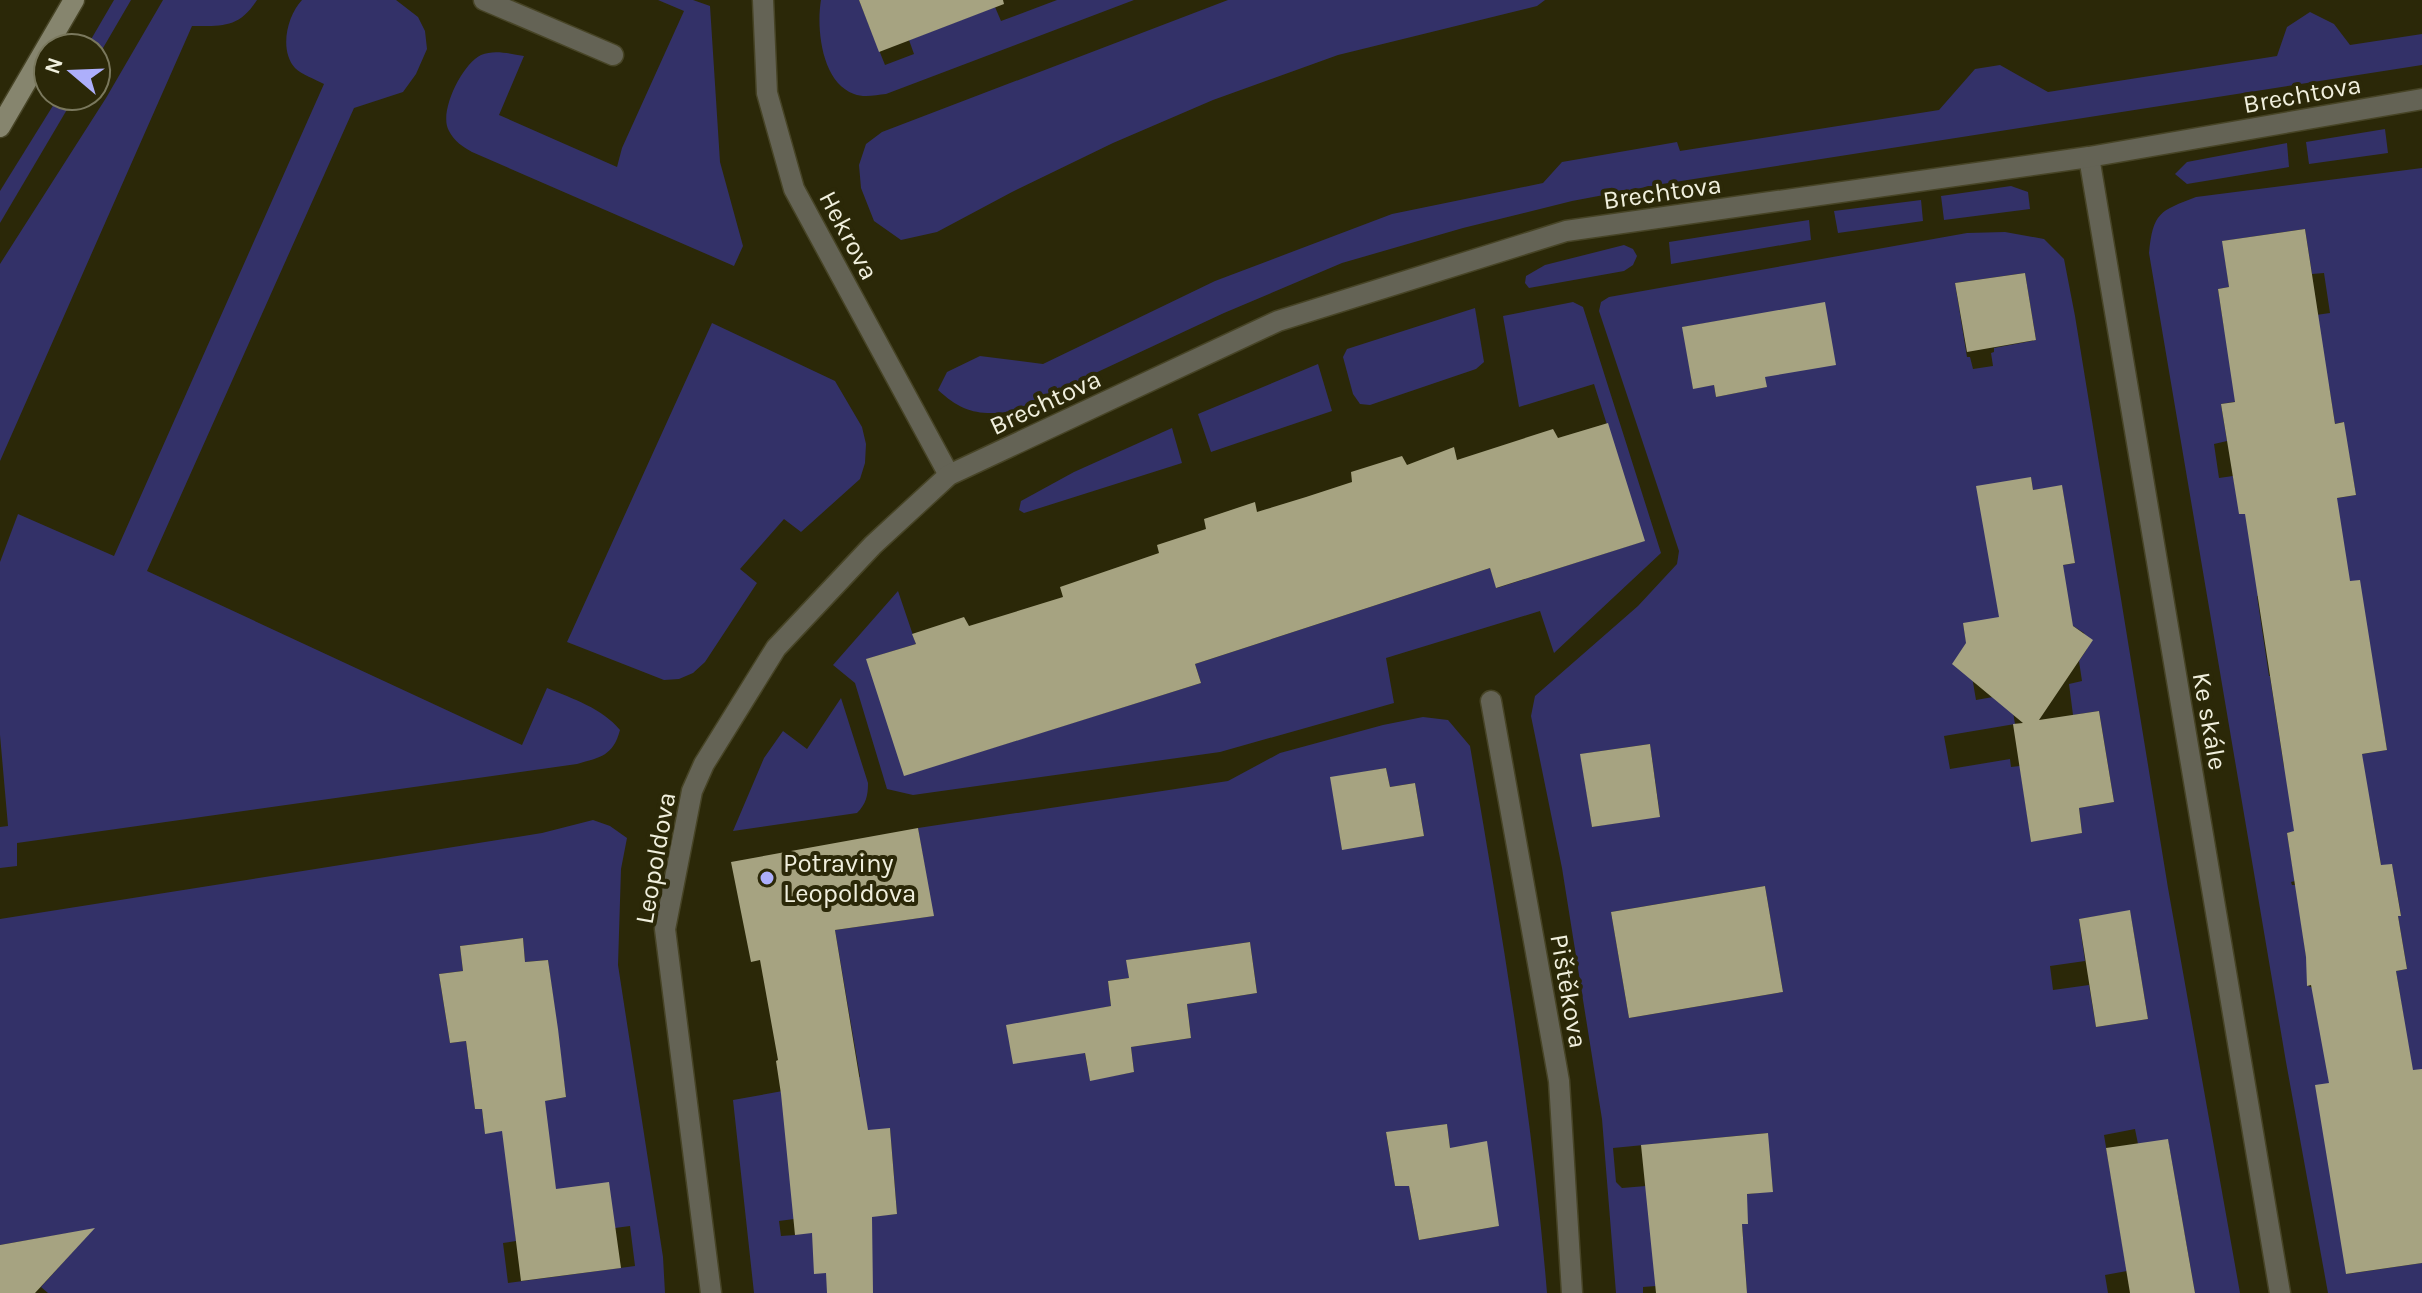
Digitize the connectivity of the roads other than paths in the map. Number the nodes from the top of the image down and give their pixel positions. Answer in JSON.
{"nodes":[{"id":1,"x":74,"y":0,"type":"edge"},
{"id":2,"x":484,"y":0,"type":"edge"},
{"id":3,"x":763,"y":0,"type":"edge"},
{"id":4,"x":613,"y":55,"type":"dead end"},
{"id":5,"x":2422,"y":99,"type":"edge"},
{"id":6,"x":0,"y":127,"type":"edge"},
{"id":7,"x":2089,"y":157,"type":"junction"},
{"id":8,"x":949,"y":475,"type":"junction"},
{"id":9,"x":1491,"y":701,"type":"dead end"},
{"id":10,"x":711,"y":1293,"type":"edge"},
{"id":11,"x":1572,"y":1293,"type":"edge"},
{"id":12,"x":2280,"y":1293,"type":"edge"}],
"edges":[{"from":1,"to":6,"type":"main road"},
{"from":2,"to":4,"type":"street"},
{"from":3,"to":8,"type":"street","name":"Hekrova"},
{"from":5,"to":7,"type":"street","name":"Brechtova"},
{"from":7,"to":8,"type":"street","name":"Brechtova"},
{"from":7,"to":12,"type":"street","name":"Ke skále"},
{"from":8,"to":10,"type":"street","name":"Leopoldova"},
{"from":9,"to":11,"type":"street","name":"Pištěkova"}]}
